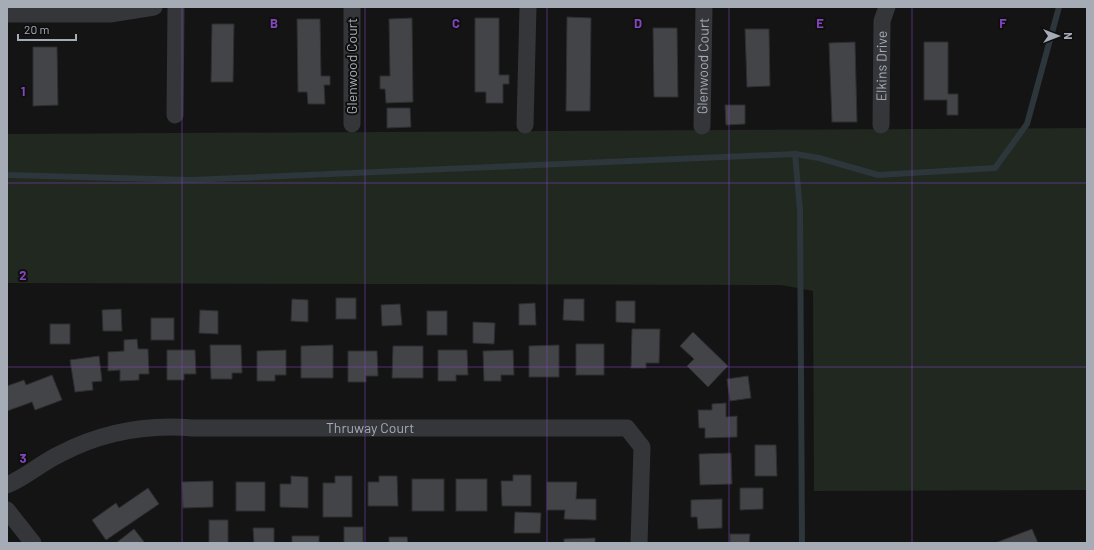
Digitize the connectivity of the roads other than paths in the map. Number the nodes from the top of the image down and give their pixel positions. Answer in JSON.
{"nodes":[{"id":1,"x":154,"y":7,"type":"edge"},
{"id":2,"x":176,"y":7,"type":"edge"},
{"id":3,"x":352,"y":7,"type":"edge"},
{"id":4,"x":528,"y":7,"type":"edge"},
{"id":5,"x":704,"y":7,"type":"edge"},
{"id":6,"x":887,"y":7,"type":"edge"},
{"id":7,"x":7,"y":14,"type":"edge"},
{"id":8,"x":175,"y":115,"type":"dead end"},
{"id":9,"x":352,"y":124,"type":"dead end"},
{"id":10,"x":525,"y":125,"type":"dead end"},
{"id":11,"x":881,"y":125,"type":"dead end"},
{"id":12,"x":702,"y":126,"type":"dead end"},
{"id":13,"x":7,"y":485,"type":"edge"},
{"id":14,"x":7,"y":510,"type":"edge"},
{"id":15,"x":33,"y":543,"type":"edge"},
{"id":16,"x":639,"y":543,"type":"edge"}],
"edges":[{"from":1,"to":7,"type":"street"},
{"from":2,"to":8,"type":"street"},
{"from":3,"to":9,"type":"street","name":"Glenwood Court"},
{"from":4,"to":10,"type":"street"},
{"from":5,"to":12,"type":"street","name":"Glenwood Court"},
{"from":6,"to":11,"type":"street","name":"Elkins Drive"},
{"from":13,"to":16,"type":"street","name":"Thruway Court"},
{"from":14,"to":15,"type":"street"}]}
